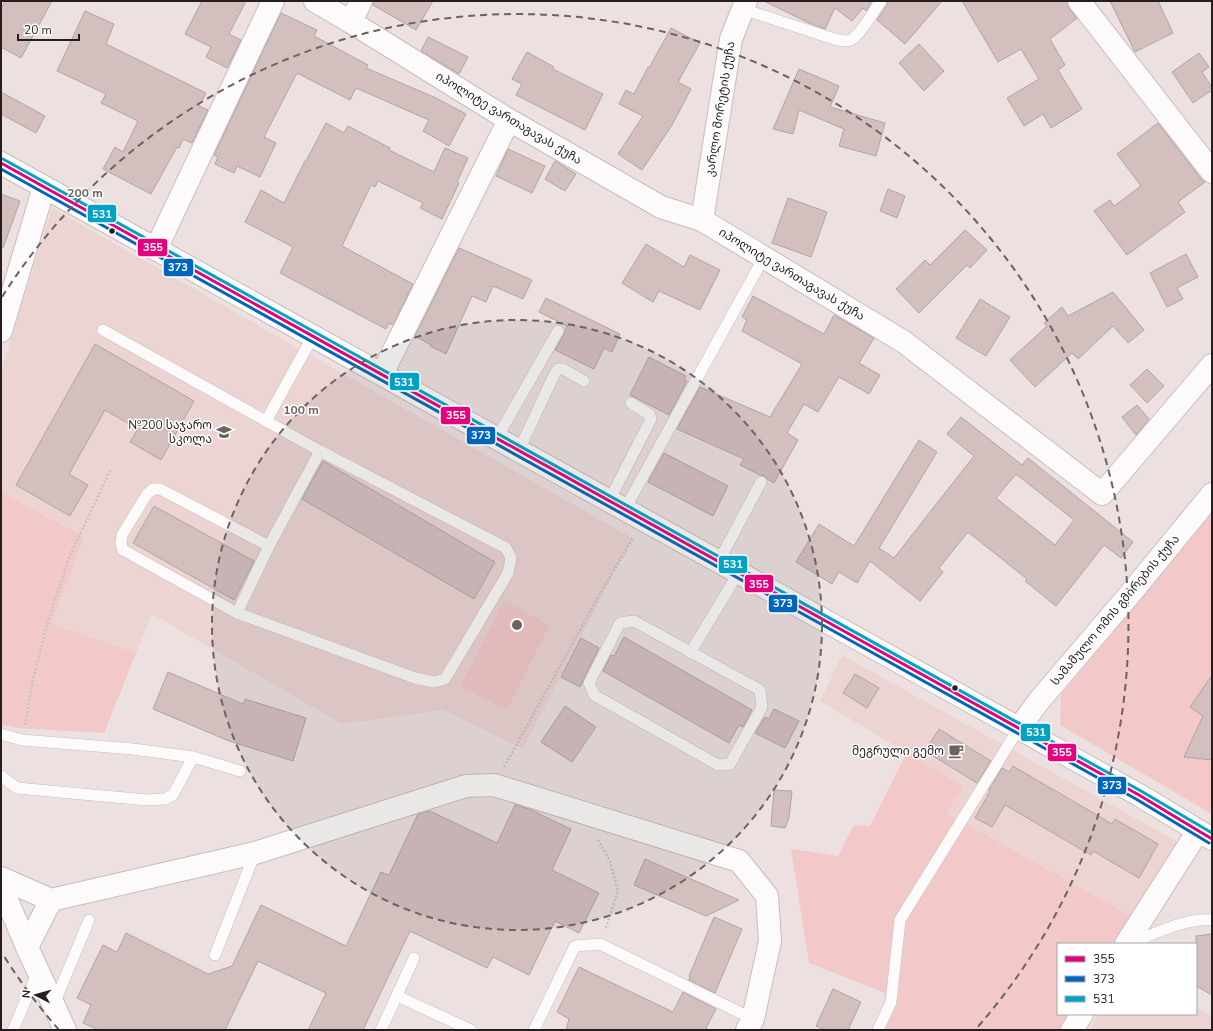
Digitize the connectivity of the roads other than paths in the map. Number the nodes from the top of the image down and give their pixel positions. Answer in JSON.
{"nodes":[{"id":1,"x":273,"y":1,"type":"edge"},
{"id":2,"x":314,"y":1,"type":"edge"},
{"id":3,"x":361,"y":1,"type":"edge"},
{"id":4,"x":881,"y":1,"type":"edge"},
{"id":5,"x":1079,"y":1,"type":"edge"},
{"id":6,"x":745,"y":5,"type":"edge"},
{"id":7,"x":351,"y":22,"type":"junction"},
{"id":8,"x":509,"y":120,"type":"junction"},
{"id":9,"x":1,"y":163,"type":"edge"},
{"id":10,"x":1212,"y":172,"type":"edge"},
{"id":11,"x":44,"y":187,"type":"junction"},
{"id":12,"x":702,"y":220,"type":"junction"},
{"id":13,"x":156,"y":249,"type":"junction"},
{"id":14,"x":764,"y":257,"type":"junction"},
{"id":15,"x":103,"y":330,"type":"dead end"},
{"id":16,"x":1,"y":331,"type":"edge"},
{"id":17,"x":558,"y":331,"type":"dead end"},
{"id":18,"x":313,"y":336,"type":"junction"},
{"id":19,"x":1212,"y":365,"type":"edge"},
{"id":20,"x":382,"y":374,"type":"junction"},
{"id":21,"x":584,"y":381,"type":"dead end"},
{"id":22,"x":631,"y":403,"type":"dead end"},
{"id":23,"x":266,"y":421,"type":"junction"},
{"id":24,"x":497,"y":438,"type":"junction"},
{"id":25,"x":519,"y":450,"type":"junction"},
{"id":26,"x":320,"y":451,"type":"junction"},
{"id":27,"x":761,"y":482,"type":"dead end"},
{"id":28,"x":1212,"y":494,"type":"edge"},
{"id":29,"x":617,"y":505,"type":"junction"},
{"id":30,"x":269,"y":546,"type":"junction"},
{"id":31,"x":719,"y":561,"type":"junction"},
{"id":32,"x":739,"y":572,"type":"junction"},
{"id":33,"x":237,"y":613,"type":"junction"},
{"id":34,"x":690,"y":653,"type":"junction"},
{"id":35,"x":1019,"y":728,"type":"junction"},
{"id":36,"x":1,"y":734,"type":"edge"},
{"id":37,"x":193,"y":757,"type":"junction"},
{"id":38,"x":240,"y":772,"type":"dead end"},
{"id":39,"x":1,"y":776,"type":"edge"},
{"id":40,"x":1205,"y":835,"type":"edge"},
{"id":41,"x":255,"y":853,"type":"junction"},
{"id":42,"x":1,"y":878,"type":"edge"},
{"id":43,"x":1,"y":886,"type":"edge"},
{"id":44,"x":51,"y":900,"type":"junction"},
{"id":45,"x":89,"y":920,"type":"dead end"},
{"id":46,"x":1212,"y":920,"type":"edge"},
{"id":47,"x":1128,"y":943,"type":"edge"},
{"id":48,"x":1130,"y":943,"type":"edge"},
{"id":49,"x":27,"y":947,"type":"junction"},
{"id":50,"x":215,"y":955,"type":"dead end"},
{"id":51,"x":414,"y":958,"type":"dead end"},
{"id":52,"x":38,"y":972,"type":"junction"},
{"id":53,"x":397,"y":996,"type":"junction"},
{"id":54,"x":53,"y":1005,"type":"junction"},
{"id":55,"x":1081,"y":1015,"type":"edge"},
{"id":56,"x":750,"y":1024,"type":"edge"},
{"id":57,"x":13,"y":1030,"type":"edge"},
{"id":58,"x":65,"y":1030,"type":"edge"},
{"id":59,"x":381,"y":1030,"type":"edge"},
{"id":60,"x":471,"y":1030,"type":"edge"},
{"id":61,"x":534,"y":1030,"type":"edge"},
{"id":62,"x":878,"y":1030,"type":"edge"},
{"id":63,"x":1072,"y":1030,"type":"edge"}],
"edges":[{"from":1,"to":13,"type":"street"},
{"from":2,"to":7,"type":"street","name":"იპოლიტე ვართაგავას ქუჩა"},
{"from":3,"to":7,"type":"street"},
{"from":4,"to":6,"type":"lane"},
{"from":5,"to":10,"type":"street"},
{"from":6,"to":12,"type":"street","name":"კარლო მორეტის ქუჩა"},
{"from":7,"to":8,"type":"street","name":"იპოლიტე ვართაგავას ქუჩა"},
{"from":8,"to":12,"type":"street","name":"იპოლიტე ვართაგავას ქუჩა"},
{"from":8,"to":20,"type":"street"},
{"from":9,"to":11,"type":"street"},
{"from":11,"to":13,"type":"street"},
{"from":11,"to":16,"type":"street"},
{"from":12,"to":14,"type":"street","name":"იპოლიტე ვართაგავას ქუჩა"},
{"from":13,"to":18,"type":"street"},
{"from":14,"to":19,"type":"street","name":"იპოლიტე ვართაგავას ქუჩა"},
{"from":14,"to":29,"type":"lane"},
{"from":15,"to":23,"type":"lane"},
{"from":17,"to":24,"type":"lane"},
{"from":18,"to":20,"type":"street"},
{"from":18,"to":23,"type":"lane"},
{"from":20,"to":24,"type":"street"},
{"from":21,"to":25,"type":"lane"},
{"from":22,"to":29,"type":"lane"},
{"from":23,"to":26,"type":"lane"},
{"from":24,"to":25,"type":"street"},
{"from":25,"to":29,"type":"street"},
{"from":26,"to":30,"type":"lane"},
{"from":26,"to":33,"type":"lane"},
{"from":27,"to":31,"type":"lane"},
{"from":28,"to":35,"type":"street","name":"სამამულო ომის გმირების ქუჩა"},
{"from":29,"to":31,"type":"street"},
{"from":30,"to":33,"type":"lane"},
{"from":30,"to":33,"type":"lane"},
{"from":31,"to":32,"type":"street"},
{"from":32,"to":34,"type":"lane"},
{"from":32,"to":35,"type":"street"},
{"from":34,"to":34,"type":"lane"},
{"from":35,"to":40,"type":"street"},
{"from":35,"to":62,"type":"lane"},
{"from":36,"to":37,"type":"lane"},
{"from":37,"to":38,"type":"lane"},
{"from":37,"to":39,"type":"lane"},
{"from":40,"to":47,"type":"street"},
{"from":41,"to":44,"type":"street"},
{"from":41,"to":50,"type":"lane"},
{"from":41,"to":56,"type":"street"},
{"from":42,"to":44,"type":"street"},
{"from":43,"to":49,"type":"street"},
{"from":44,"to":49,"type":"street"},
{"from":45,"to":54,"type":"lane"},
{"from":46,"to":48,"type":"lane"},
{"from":49,"to":52,"type":"street"},
{"from":51,"to":53,"type":"lane"},
{"from":52,"to":54,"type":"street"},
{"from":52,"to":57,"type":"lane"},
{"from":53,"to":59,"type":"lane"},
{"from":53,"to":60,"type":"lane"},
{"from":54,"to":58,"type":"street"},
{"from":55,"to":63,"type":"street"},
{"from":56,"to":61,"type":"lane"}]}
